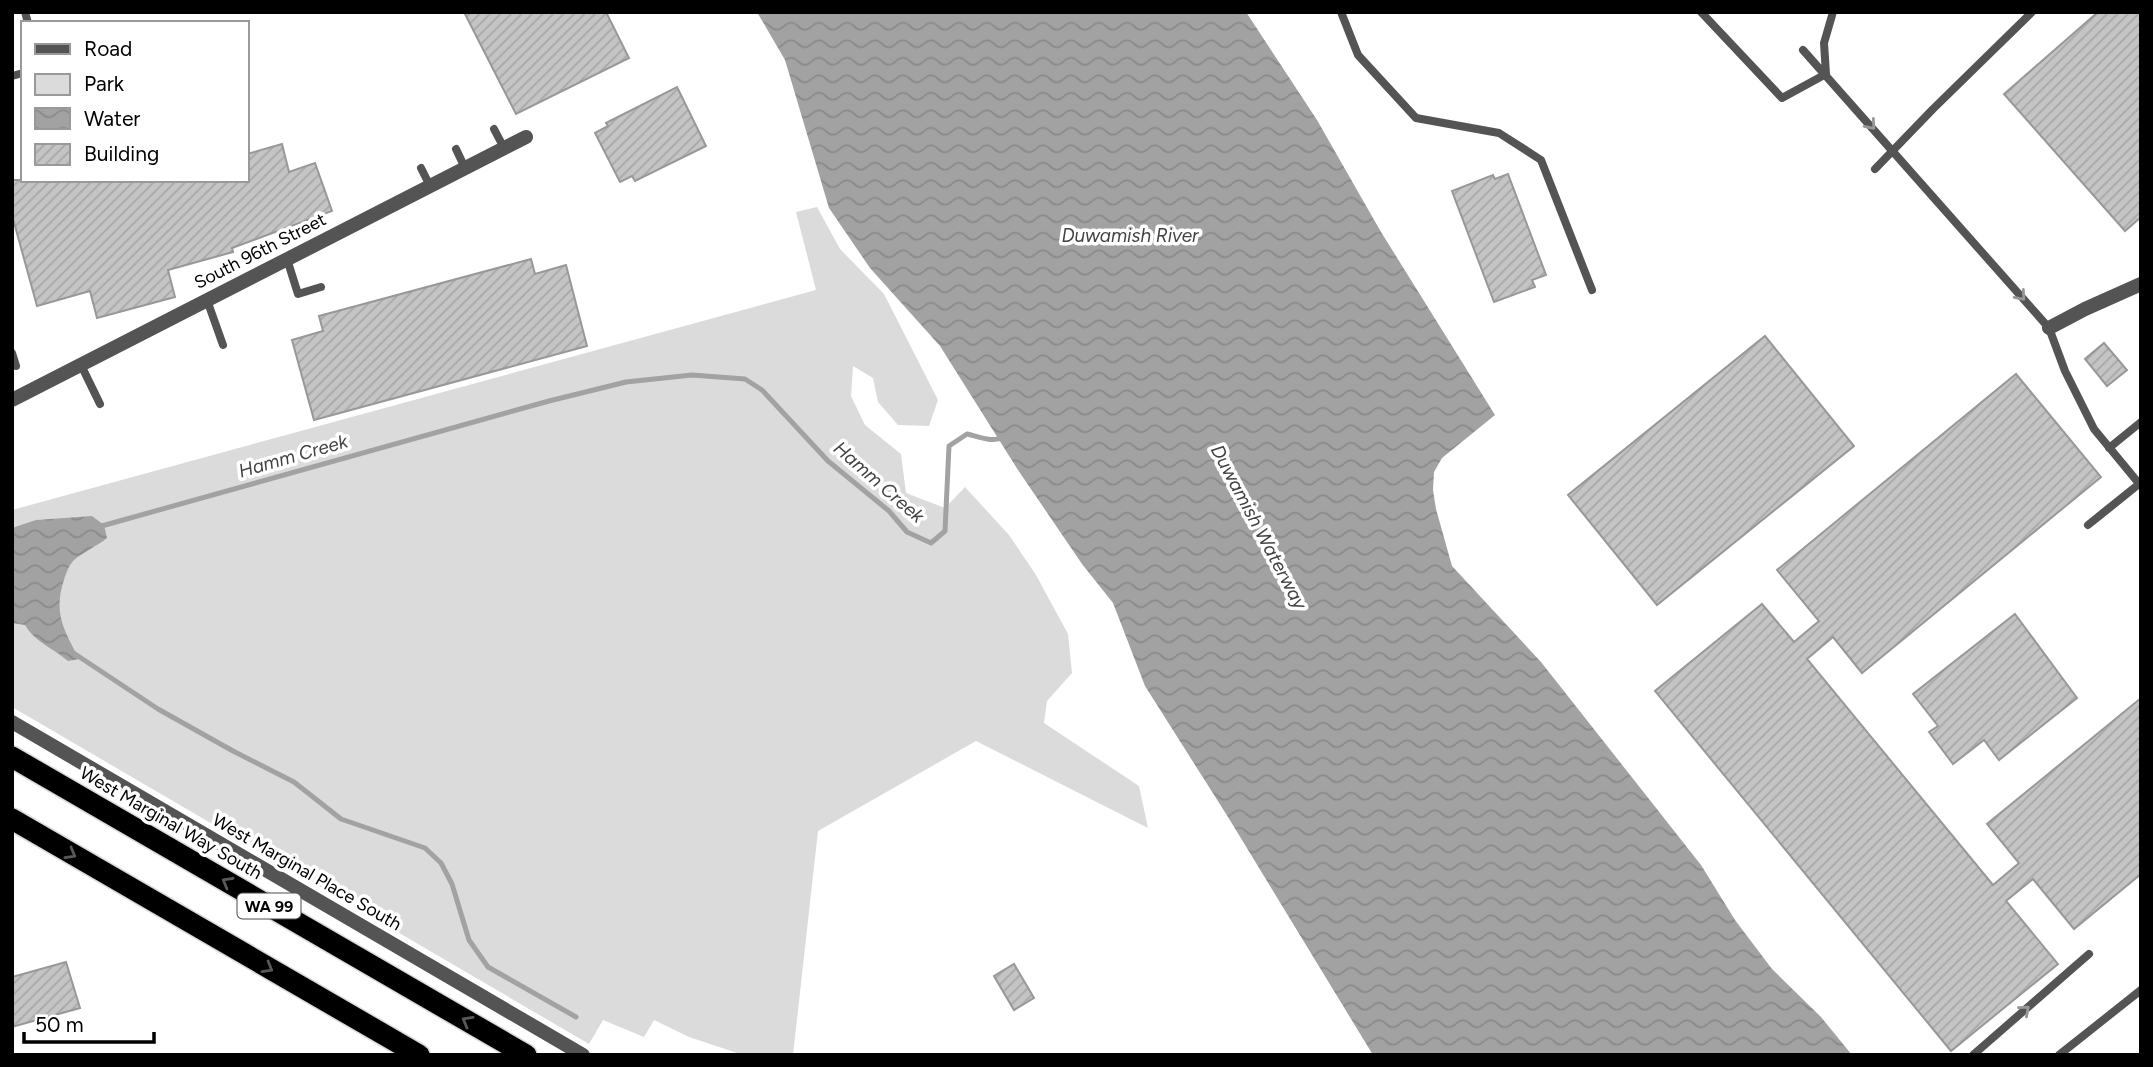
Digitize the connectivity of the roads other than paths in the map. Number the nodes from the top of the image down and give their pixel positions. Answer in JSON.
{"nodes":[{"id":1,"x":1341,"y":12,"type":"edge"},
{"id":2,"x":1701,"y":12,"type":"edge"},
{"id":3,"x":1833,"y":12,"type":"edge"},
{"id":4,"x":2032,"y":12,"type":"edge"},
{"id":5,"x":1803,"y":50,"type":"dead end"},
{"id":6,"x":1826,"y":74,"type":"junction"},
{"id":7,"x":494,"y":129,"type":"dead end"},
{"id":8,"x":526,"y":137,"type":"dead end"},
{"id":9,"x":504,"y":148,"type":"junction"},
{"id":10,"x":456,"y":149,"type":"dead end"},
{"id":11,"x":1893,"y":151,"type":"junction"},
{"id":12,"x":421,"y":168,"type":"dead end"},
{"id":13,"x":465,"y":168,"type":"junction"},
{"id":14,"x":1875,"y":169,"type":"dead end"},
{"id":15,"x":430,"y":186,"type":"junction"},
{"id":16,"x":287,"y":259,"type":"junction"},
{"id":17,"x":2141,"y":284,"type":"edge"},
{"id":18,"x":321,"y":287,"type":"dead end"},
{"id":19,"x":1592,"y":290,"type":"dead end"},
{"id":20,"x":207,"y":300,"type":"junction"},
{"id":21,"x":2049,"y":328,"type":"junction"},
{"id":22,"x":223,"y":345,"type":"dead end"},
{"id":23,"x":12,"y":353,"type":"edge"},
{"id":24,"x":81,"y":365,"type":"junction"},
{"id":25,"x":16,"y":366,"type":"dead end"},
{"id":26,"x":12,"y":400,"type":"edge"},
{"id":27,"x":100,"y":404,"type":"dead end"},
{"id":28,"x":2141,"y":422,"type":"edge"},
{"id":29,"x":2109,"y":448,"type":"junction"},
{"id":30,"x":2140,"y":485,"type":"edge"},
{"id":31,"x":2088,"y":525,"type":"dead end"},
{"id":32,"x":12,"y":722,"type":"edge"},
{"id":33,"x":12,"y":757,"type":"edge"},
{"id":34,"x":12,"y":819,"type":"edge"},
{"id":35,"x":2089,"y":954,"type":"dead end"},
{"id":36,"x":2141,"y":990,"type":"edge"},
{"id":37,"x":419,"y":1055,"type":"edge"},
{"id":38,"x":526,"y":1055,"type":"edge"},
{"id":39,"x":583,"y":1055,"type":"edge"},
{"id":40,"x":1973,"y":1055,"type":"edge"},
{"id":41,"x":2059,"y":1055,"type":"edge"}],
"edges":[{"from":1,"to":19,"type":"lane"},
{"from":2,"to":6,"type":"lane"},
{"from":3,"to":6,"type":"lane"},
{"from":4,"to":11,"type":"lane"},
{"from":5,"to":6,"type":"lane"},
{"from":6,"to":11,"type":"lane","one_way":true},
{"from":7,"to":9,"type":"lane"},
{"from":8,"to":9,"type":"street","name":"South 96th Street"},
{"from":9,"to":13,"type":"street","name":"South 96th Street"},
{"from":10,"to":13,"type":"lane"},
{"from":11,"to":14,"type":"lane"},
{"from":11,"to":21,"type":"lane","one_way":true},
{"from":12,"to":15,"type":"lane"},
{"from":13,"to":15,"type":"street","name":"South 96th Street"},
{"from":15,"to":16,"type":"street","name":"South 96th Street"},
{"from":16,"to":18,"type":"lane"},
{"from":16,"to":20,"type":"street","name":"South 96th Street"},
{"from":17,"to":21,"type":"street"},
{"from":20,"to":22,"type":"lane"},
{"from":20,"to":24,"type":"street","name":"South 96th Street"},
{"from":21,"to":29,"type":"lane"},
{"from":23,"to":25,"type":"lane"},
{"from":24,"to":26,"type":"street","name":"South 96th Street"},
{"from":24,"to":27,"type":"lane"},
{"from":28,"to":29,"type":"lane"},
{"from":29,"to":30,"type":"lane"},
{"from":30,"to":31,"type":"lane"},
{"from":32,"to":39,"type":"street","name":"West Marginal Place South"},
{"from":38,"to":33,"type":"highway","name":"West Marginal Way South","number":"WA 99","one_way":true},
{"from":34,"to":37,"type":"highway","one_way":true},
{"from":40,"to":35,"type":"lane","one_way":true},
{"from":36,"to":41,"type":"lane"}]}
